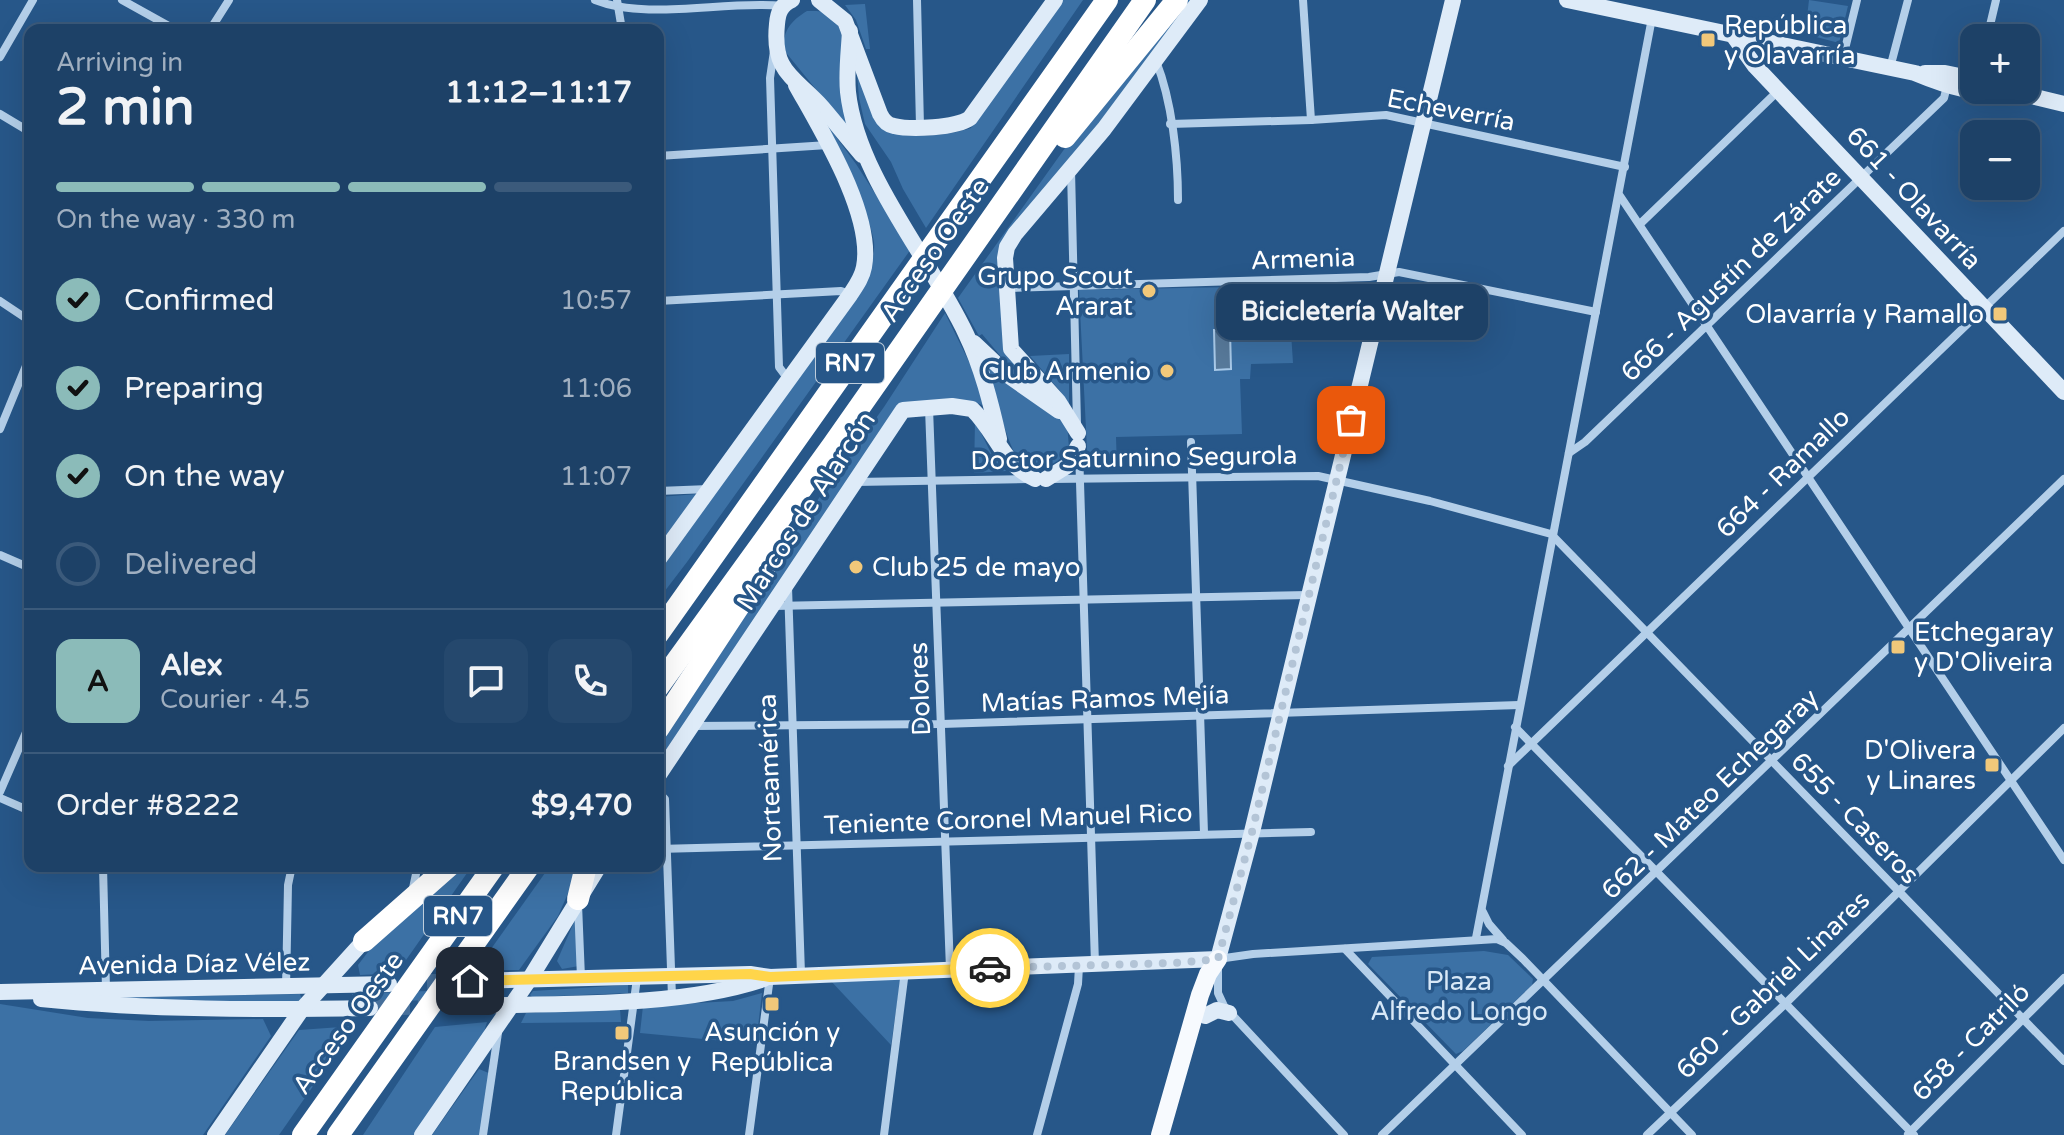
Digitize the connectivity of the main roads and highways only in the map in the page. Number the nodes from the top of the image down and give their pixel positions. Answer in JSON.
{"nodes":[{"id":1,"x":1097,"y":0,"type":"edge"},
{"id":2,"x":1107,"y":0,"type":"edge"},
{"id":3,"x":1145,"y":0,"type":"edge"},
{"id":4,"x":1177,"y":0,"type":"edge"},
{"id":5,"x":1041,"y":93,"type":"junction"},
{"id":6,"x":955,"y":270,"type":"junction"},
{"id":7,"x":833,"y":445,"type":"junction"},
{"id":8,"x":732,"y":528,"type":"junction"},
{"id":9,"x":664,"y":604,"type":"edge"},
{"id":10,"x":664,"y":625,"type":"edge"},
{"id":11,"x":664,"y":679,"type":"edge"},
{"id":12,"x":664,"y":720,"type":"edge"},
{"id":13,"x":442,"y":872,"type":"edge"},
{"id":14,"x":490,"y":872,"type":"edge"},
{"id":15,"x":525,"y":872,"type":"edge"},
{"id":16,"x":585,"y":872,"type":"edge"},
{"id":17,"x":578,"y":899,"type":"road end"},
{"id":18,"x":364,"y":941,"type":"road end"},
{"id":19,"x":342,"y":1130,"type":"edge"},
{"id":20,"x":303,"y":1135,"type":"edge"},
{"id":21,"x":1160,"y":1135,"type":"edge"},
{"id":22,"x":1171,"y":1135,"type":"edge"}],
"edges":[{"from":1,"to":5,"type":"highway"},
{"from":2,"to":5,"type":"highway","name":"Acceso Oeste","number":"RN7"},
{"from":3,"to":6,"type":"highway","name":"Acceso Oeste","number":"RN7"},
{"from":4,"to":6,"type":"highway"},
{"from":5,"to":8,"type":"highway","name":"Acceso Oeste","number":"RN7"},
{"from":6,"to":7,"type":"highway","name":"Acceso Oeste","number":"RN7"},
{"from":7,"to":11,"type":"highway","name":"Acceso Oeste","number":"RN7"},
{"from":7,"to":12,"type":"highway"},
{"from":8,"to":9,"type":"highway"},
{"from":8,"to":10,"type":"highway","name":"Acceso Oeste","number":"RN7"},
{"from":13,"to":18,"type":"highway"},
{"from":14,"to":20,"type":"highway","name":"Acceso Oeste","number":"RN7"},
{"from":15,"to":19,"type":"highway","number":"RN7"},
{"from":16,"to":17,"type":"highway"},
{"from":21,"to":22,"type":"main road"}]}
